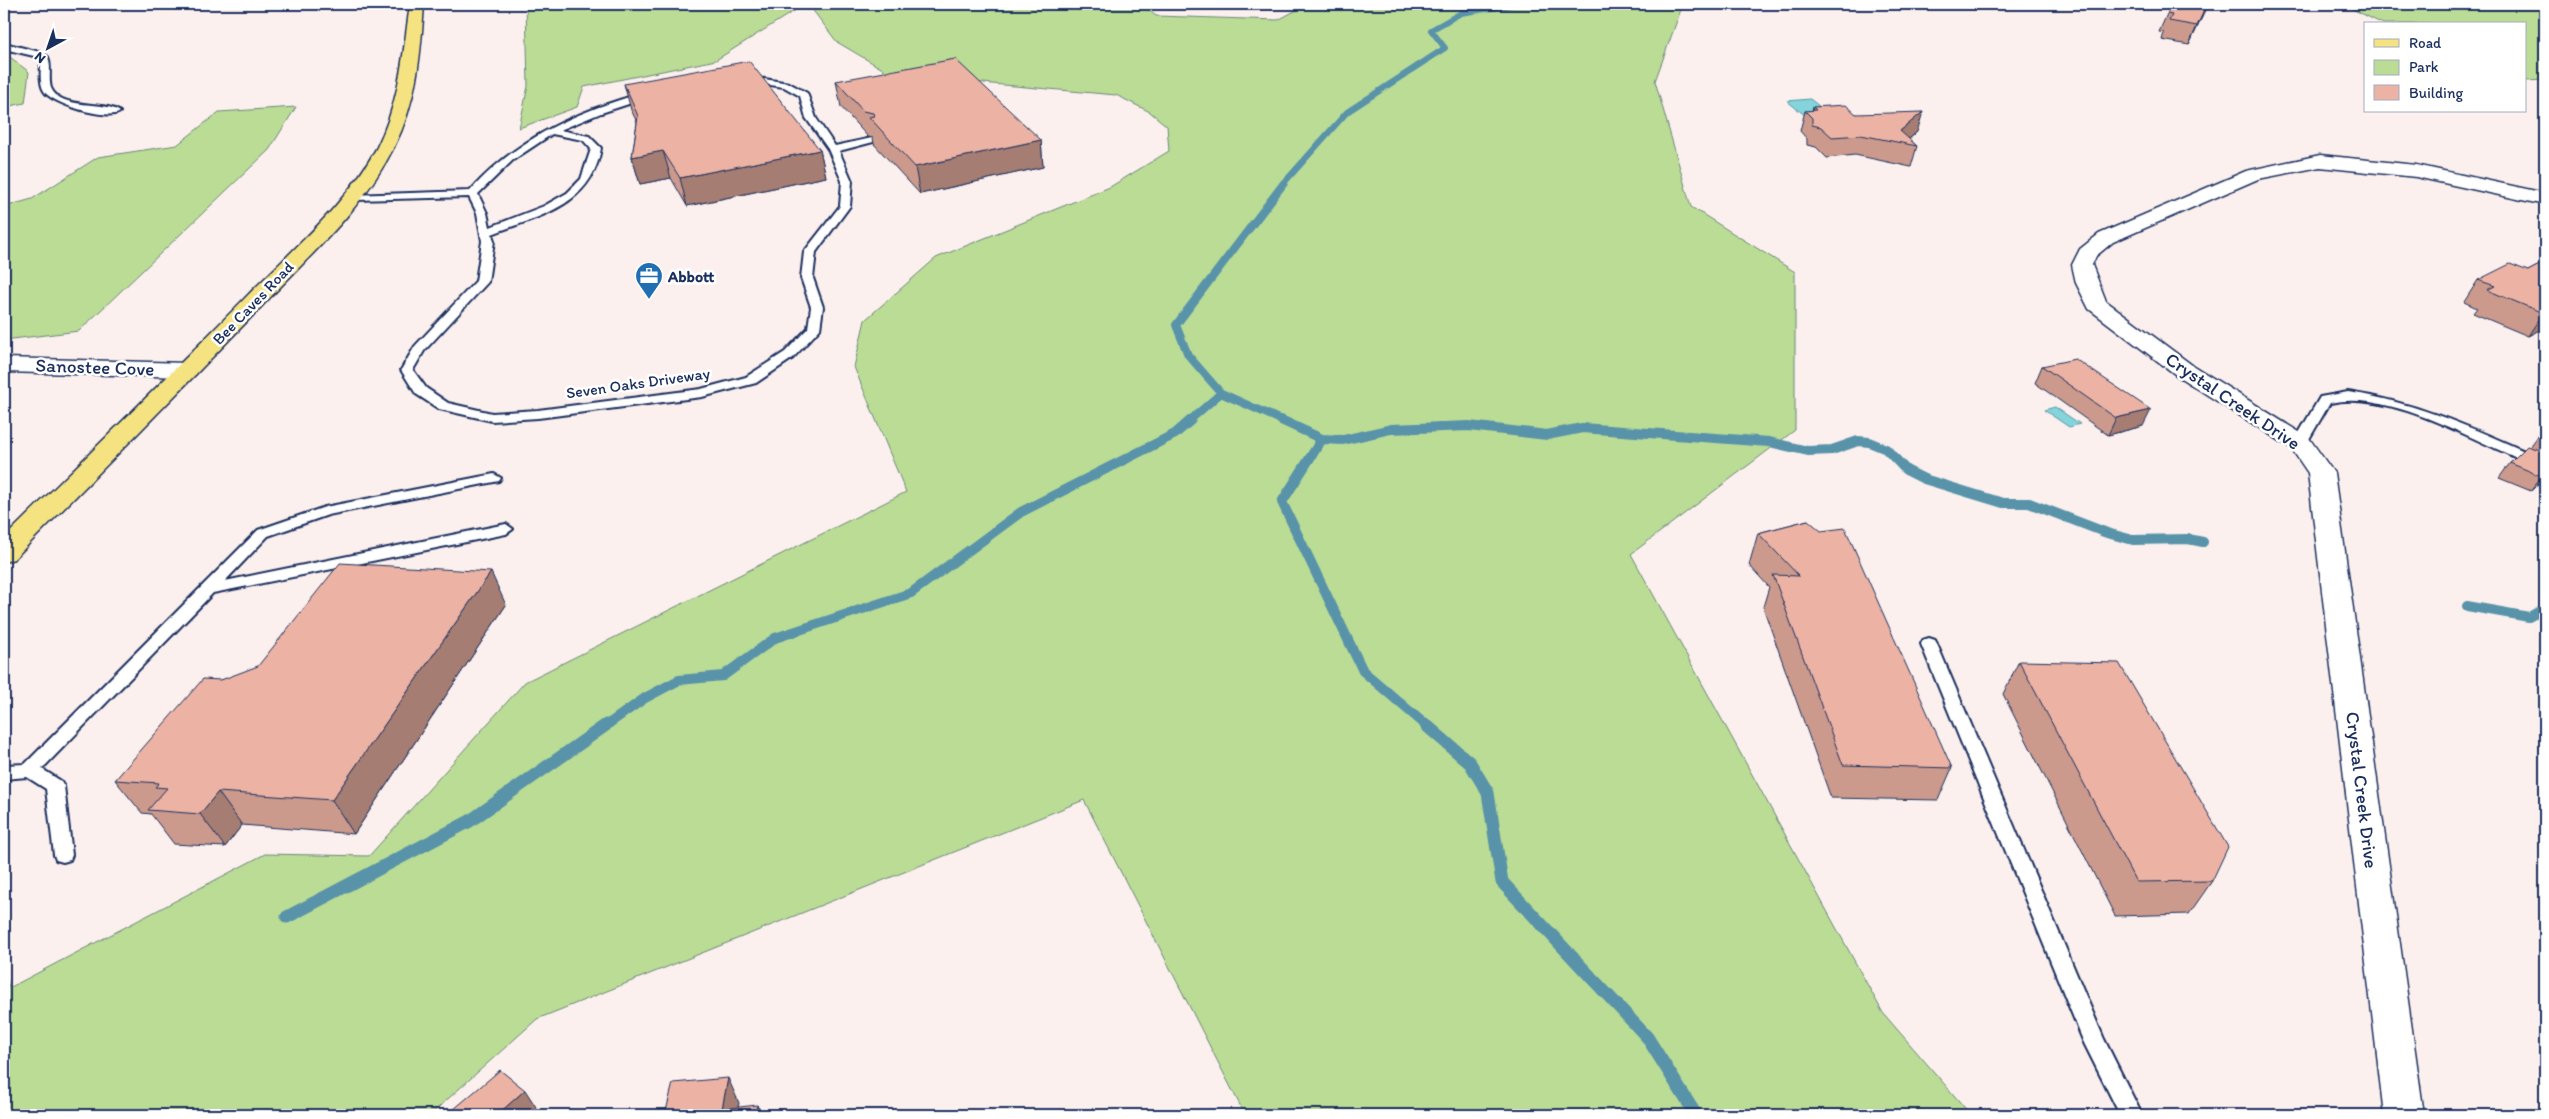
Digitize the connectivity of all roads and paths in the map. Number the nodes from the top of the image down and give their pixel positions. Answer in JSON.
{"nodes":[{"id":1,"x":417,"y":4,"type":"edge"},
{"id":2,"x":4,"y":46,"type":"edge"},
{"id":3,"x":734,"y":79,"type":"edge"},
{"id":4,"x":656,"y":92,"type":"edge"},
{"id":5,"x":115,"y":112,"type":"dead end"},
{"id":6,"x":549,"y":131,"type":"junction"},
{"id":7,"x":872,"y":141,"type":"edge"},
{"id":8,"x":833,"y":149,"type":"junction"},
{"id":9,"x":473,"y":194,"type":"junction"},
{"id":10,"x":355,"y":197,"type":"junction"},
{"id":11,"x":2545,"y":199,"type":"edge"},
{"id":12,"x":486,"y":232,"type":"junction"},
{"id":13,"x":4,"y":365,"type":"edge"},
{"id":14,"x":187,"y":370,"type":"junction"},
{"id":15,"x":2300,"y":443,"type":"junction"},
{"id":16,"x":2545,"y":465,"type":"edge"},
{"id":17,"x":494,"y":478,"type":"dead end"},
{"id":18,"x":506,"y":529,"type":"dead end"},
{"id":19,"x":4,"y":553,"type":"edge"},
{"id":20,"x":208,"y":589,"type":"junction"},
{"id":21,"x":1929,"y":644,"type":"dead end"},
{"id":22,"x":30,"y":770,"type":"junction"},
{"id":23,"x":4,"y":772,"type":"edge"},
{"id":24,"x":63,"y":855,"type":"dead end"},
{"id":25,"x":2131,"y":1115,"type":"edge"},
{"id":26,"x":2404,"y":1115,"type":"edge"}],
"edges":[{"from":1,"to":10,"type":"main road","name":"Bee Caves Road"},
{"from":2,"to":5,"type":"lane"},
{"from":3,"to":8,"type":"lane","name":"Seven Oaks Driveway"},
{"from":4,"to":6,"type":"lane"},
{"from":6,"to":9,"type":"lane"},
{"from":6,"to":12,"type":"lane"},
{"from":7,"to":8,"type":"lane"},
{"from":8,"to":12,"type":"lane","name":"Seven Oaks Driveway"},
{"from":9,"to":10,"type":"lane"},
{"from":9,"to":12,"type":"lane","name":"Seven Oaks Driveway"},
{"from":10,"to":14,"type":"main road","name":"Bee Caves Road"},
{"from":11,"to":15,"type":"street","name":"Crystal Creek Drive"},
{"from":13,"to":14,"type":"street","name":"Sanostee Cove"},
{"from":14,"to":19,"type":"main road","name":"Bee Caves Road"},
{"from":15,"to":16,"type":"lane"},
{"from":15,"to":26,"type":"street","name":"Crystal Creek Drive"},
{"from":17,"to":20,"type":"lane"},
{"from":18,"to":20,"type":"lane"},
{"from":20,"to":22,"type":"lane"},
{"from":21,"to":25,"type":"lane"},
{"from":22,"to":23,"type":"lane"},
{"from":22,"to":24,"type":"lane"}]}
